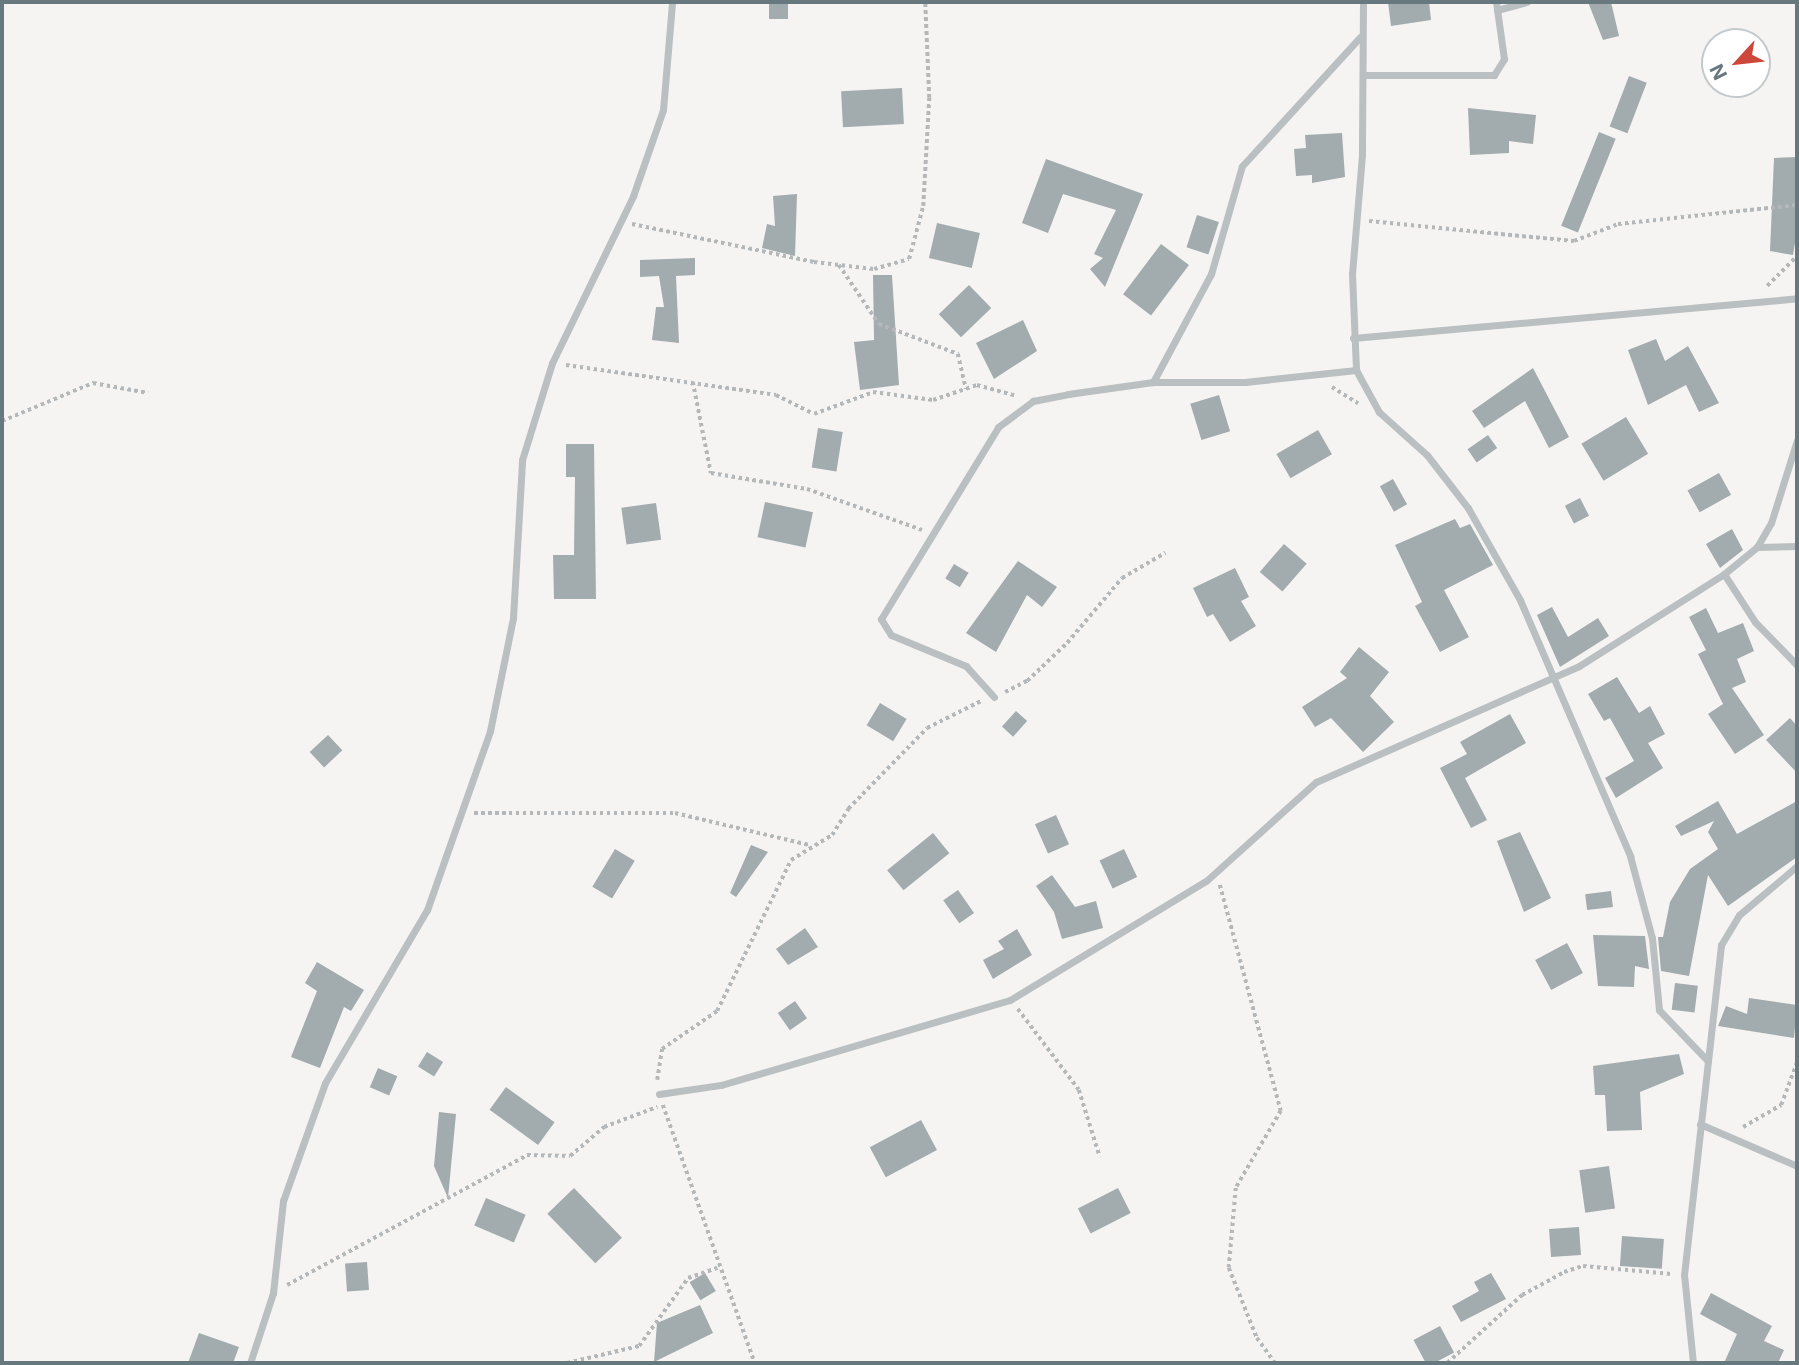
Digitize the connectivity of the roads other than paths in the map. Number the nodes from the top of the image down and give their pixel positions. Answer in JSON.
{"nodes":[{"id":1,"x":673,"y":2,"type":"edge"},
{"id":2,"x":1363,"y":2,"type":"edge"},
{"id":3,"x":1527,"y":2,"type":"edge"},
{"id":4,"x":1497,"y":6,"type":"edge"},
{"id":5,"x":1360,"y":37,"type":"junction"},
{"id":6,"x":1363,"y":75,"type":"junction"},
{"id":7,"x":1797,"y":298,"type":"edge"},
{"id":8,"x":1353,"y":338,"type":"junction"},
{"id":9,"x":1356,"y":370,"type":"junction"},
{"id":10,"x":1153,"y":382,"type":"junction"},
{"id":11,"x":1797,"y":440,"type":"edge"},
{"id":12,"x":1797,"y":546,"type":"edge"},
{"id":13,"x":1757,"y":547,"type":"junction"},
{"id":14,"x":1724,"y":574,"type":"junction"},
{"id":15,"x":1797,"y":664,"type":"edge"},
{"id":16,"x":1555,"y":678,"type":"junction"},
{"id":17,"x":994,"y":697,"type":"road end"},
{"id":18,"x":1797,"y":866,"type":"edge"},
{"id":19,"x":1707,"y":1060,"type":"junction"},
{"id":20,"x":659,"y":1094,"type":"road end"},
{"id":21,"x":1700,"y":1124,"type":"junction"},
{"id":22,"x":1797,"y":1166,"type":"edge"},
{"id":23,"x":250,"y":1363,"type":"edge"},
{"id":24,"x":1693,"y":1363,"type":"edge"}],
"edges":[{"from":1,"to":23,"type":"street"},
{"from":2,"to":5,"type":"street"},
{"from":3,"to":4,"type":"street"},
{"from":4,"to":6,"type":"street"},
{"from":5,"to":6,"type":"street"},
{"from":5,"to":10,"type":"street"},
{"from":6,"to":8,"type":"street"},
{"from":7,"to":8,"type":"street"},
{"from":8,"to":9,"type":"street"},
{"from":9,"to":10,"type":"street"},
{"from":9,"to":16,"type":"street"},
{"from":10,"to":17,"type":"street"},
{"from":11,"to":13,"type":"street"},
{"from":12,"to":13,"type":"street"},
{"from":13,"to":14,"type":"street"},
{"from":14,"to":15,"type":"street"},
{"from":14,"to":16,"type":"street"},
{"from":16,"to":19,"type":"street"},
{"from":16,"to":20,"type":"street"},
{"from":18,"to":19,"type":"street"},
{"from":19,"to":21,"type":"street"},
{"from":21,"to":22,"type":"street"},
{"from":21,"to":24,"type":"street"}]}
